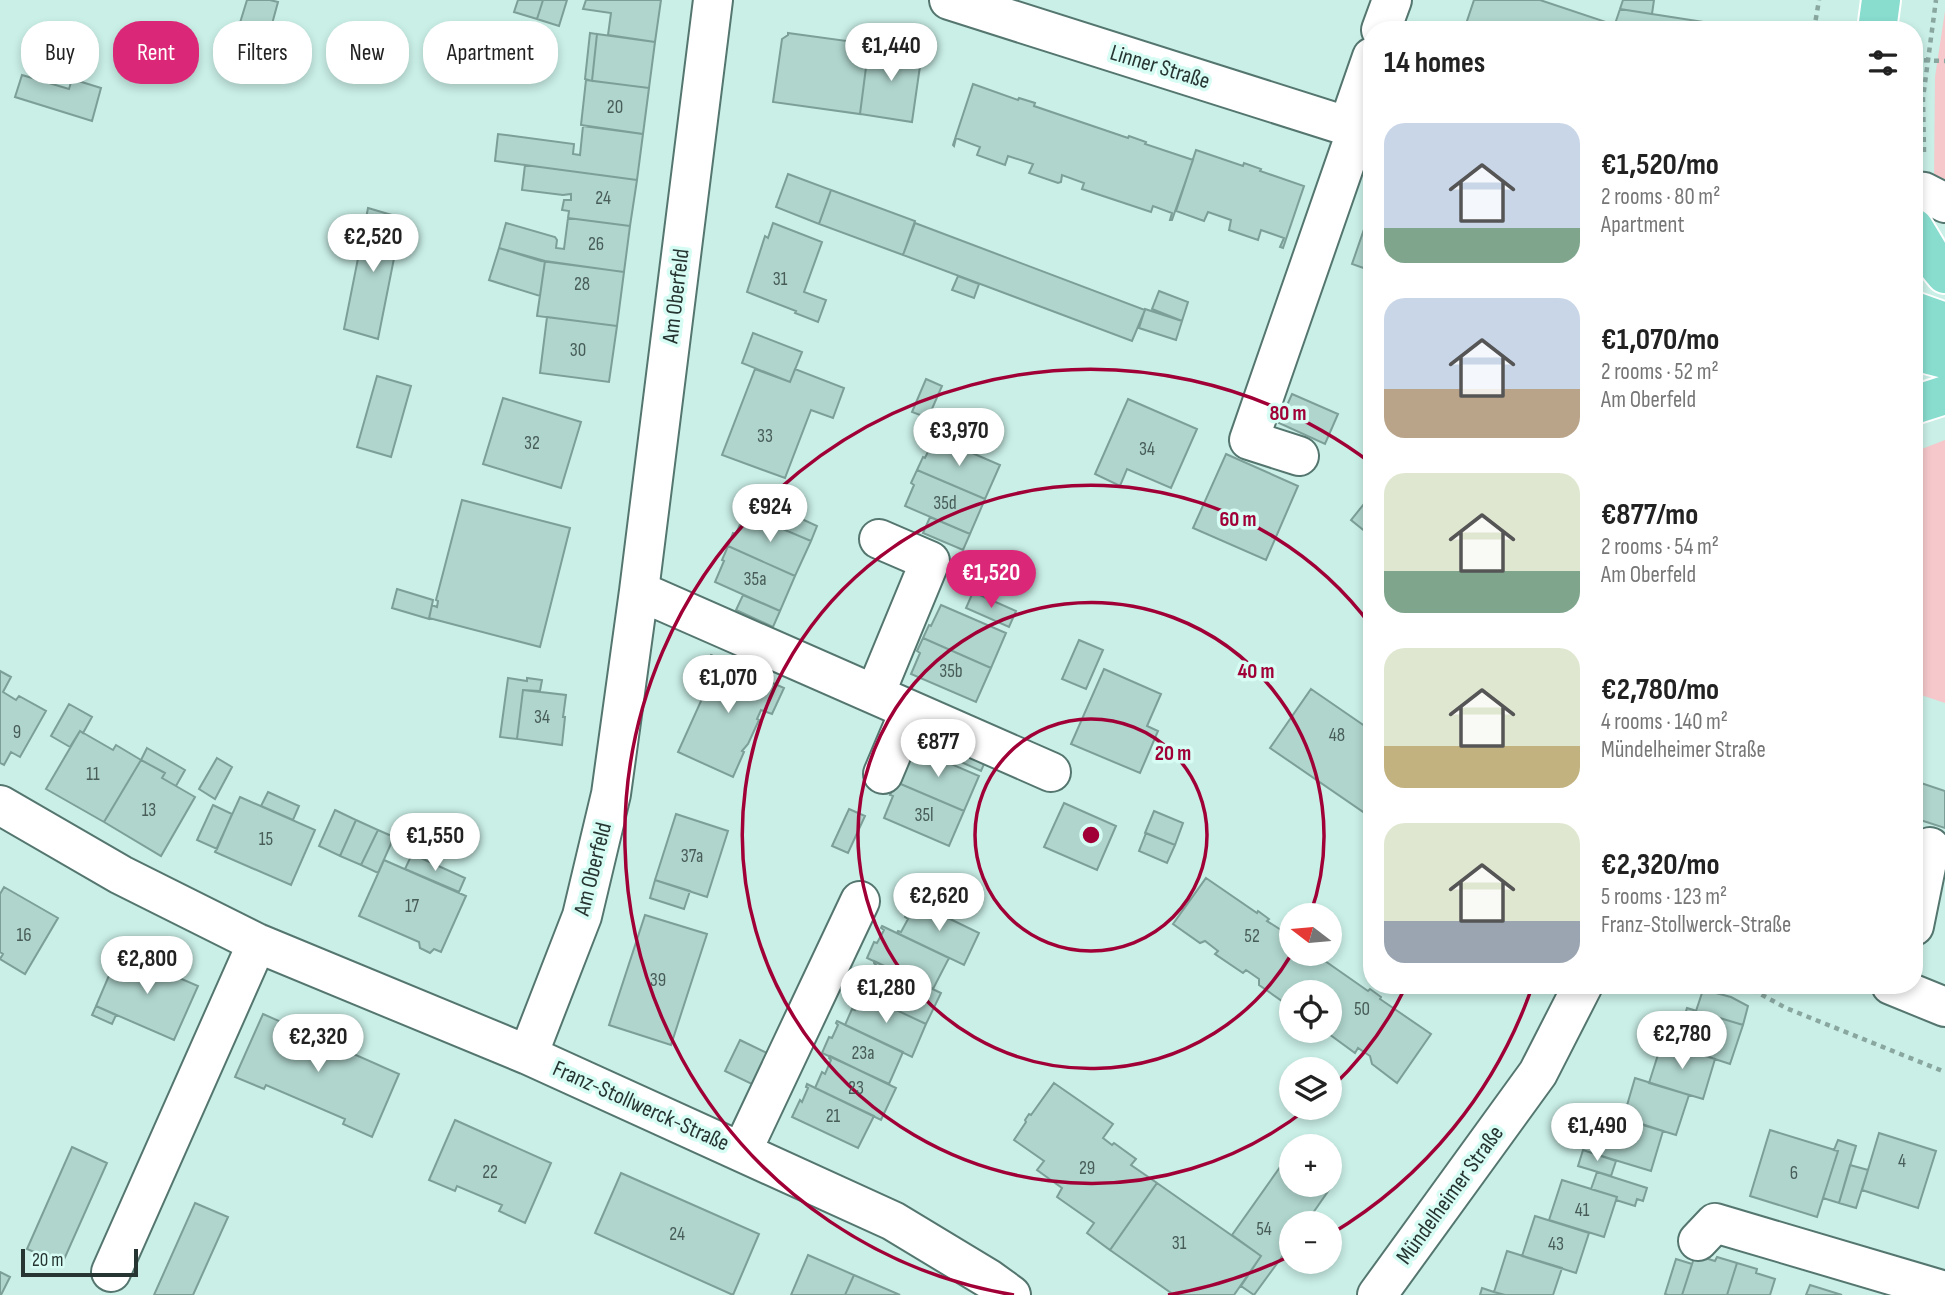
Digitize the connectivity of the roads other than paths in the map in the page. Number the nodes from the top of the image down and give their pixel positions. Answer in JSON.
{"nodes":[{"id":1,"x":713,"y":0,"type":"edge"},
{"id":2,"x":949,"y":0,"type":"edge"},
{"id":3,"x":1392,"y":0,"type":"edge"},
{"id":4,"x":1881,"y":0,"type":"edge"},
{"id":5,"x":1384,"y":21,"type":"edge"},
{"id":6,"x":1878,"y":21,"type":"edge"},
{"id":7,"x":1363,"y":108,"type":"edge"},
{"id":8,"x":1359,"y":130,"type":"edge"},
{"id":9,"x":1923,"y":243,"type":"edge"},
{"id":10,"x":1945,"y":274,"type":"edge"},
{"id":11,"x":1923,"y":314,"type":"edge"},
{"id":12,"x":1945,"y":322,"type":"edge"},
{"id":13,"x":1923,"y":353,"type":"edge"},
{"id":14,"x":1945,"y":359,"type":"edge"},
{"id":15,"x":1945,"y":395,"type":"edge"},
{"id":16,"x":1923,"y":402,"type":"edge"},
{"id":17,"x":1299,"y":456,"type":"dead end"},
{"id":18,"x":879,"y":539,"type":"dead end"},
{"id":19,"x":639,"y":591,"type":"junction"},
{"id":20,"x":874,"y":694,"type":"junction"},
{"id":21,"x":910,"y":710,"type":"junction"},
{"id":22,"x":1051,"y":772,"type":"dead end"},
{"id":23,"x":883,"y":774,"type":"dead end"},
{"id":24,"x":0,"y":805,"type":"edge"},
{"id":25,"x":1930,"y":847,"type":"dead end"},
{"id":26,"x":1923,"y":882,"type":"edge"},
{"id":27,"x":860,"y":901,"type":"dead end"},
{"id":28,"x":257,"y":943,"type":"junction"},
{"id":29,"x":1578,"y":994,"type":"edge"},
{"id":30,"x":1915,"y":994,"type":"edge"},
{"id":31,"x":1945,"y":1007,"type":"edge"},
{"id":32,"x":528,"y":1055,"type":"junction"},
{"id":33,"x":742,"y":1152,"type":"junction"},
{"id":34,"x":1698,"y":1241,"type":"dead end"},
{"id":35,"x":111,"y":1272,"type":"dead end"},
{"id":36,"x":1945,"y":1291,"type":"edge"},
{"id":37,"x":1011,"y":1295,"type":"edge"},
{"id":38,"x":1377,"y":1295,"type":"edge"}],
"edges":[{"from":1,"to":19,"type":"street","name":"Am Oberfeld"},
{"from":2,"to":8,"type":"street","name":"Linner Straße"},
{"from":3,"to":5,"type":"street"},
{"from":4,"to":6,"type":"main road"},
{"from":7,"to":8,"type":"street"},
{"from":8,"to":17,"type":"street"},
{"from":9,"to":10,"type":"main road"},
{"from":11,"to":12,"type":"main road"},
{"from":13,"to":14,"type":"main road"},
{"from":15,"to":16,"type":"main road"},
{"from":18,"to":20,"type":"street"},
{"from":19,"to":20,"type":"street"},
{"from":19,"to":32,"type":"street","name":"Am Oberfeld"},
{"from":20,"to":21,"type":"street"},
{"from":21,"to":22,"type":"street"},
{"from":21,"to":23,"type":"street"},
{"from":24,"to":28,"type":"street","name":"Franz-Stollwerck-Straße"},
{"from":25,"to":26,"type":"street"},
{"from":27,"to":33,"type":"street"},
{"from":28,"to":32,"type":"street","name":"Franz-Stollwerck-Straße"},
{"from":28,"to":35,"type":"street"},
{"from":29,"to":38,"type":"street","name":"Mündelheimer Straße"},
{"from":30,"to":31,"type":"street"},
{"from":32,"to":33,"type":"street","name":"Franz-Stollwerck-Straße"},
{"from":33,"to":37,"type":"street","name":"Franz-Stollwerck-Straße"},
{"from":34,"to":36,"type":"street"}]}
